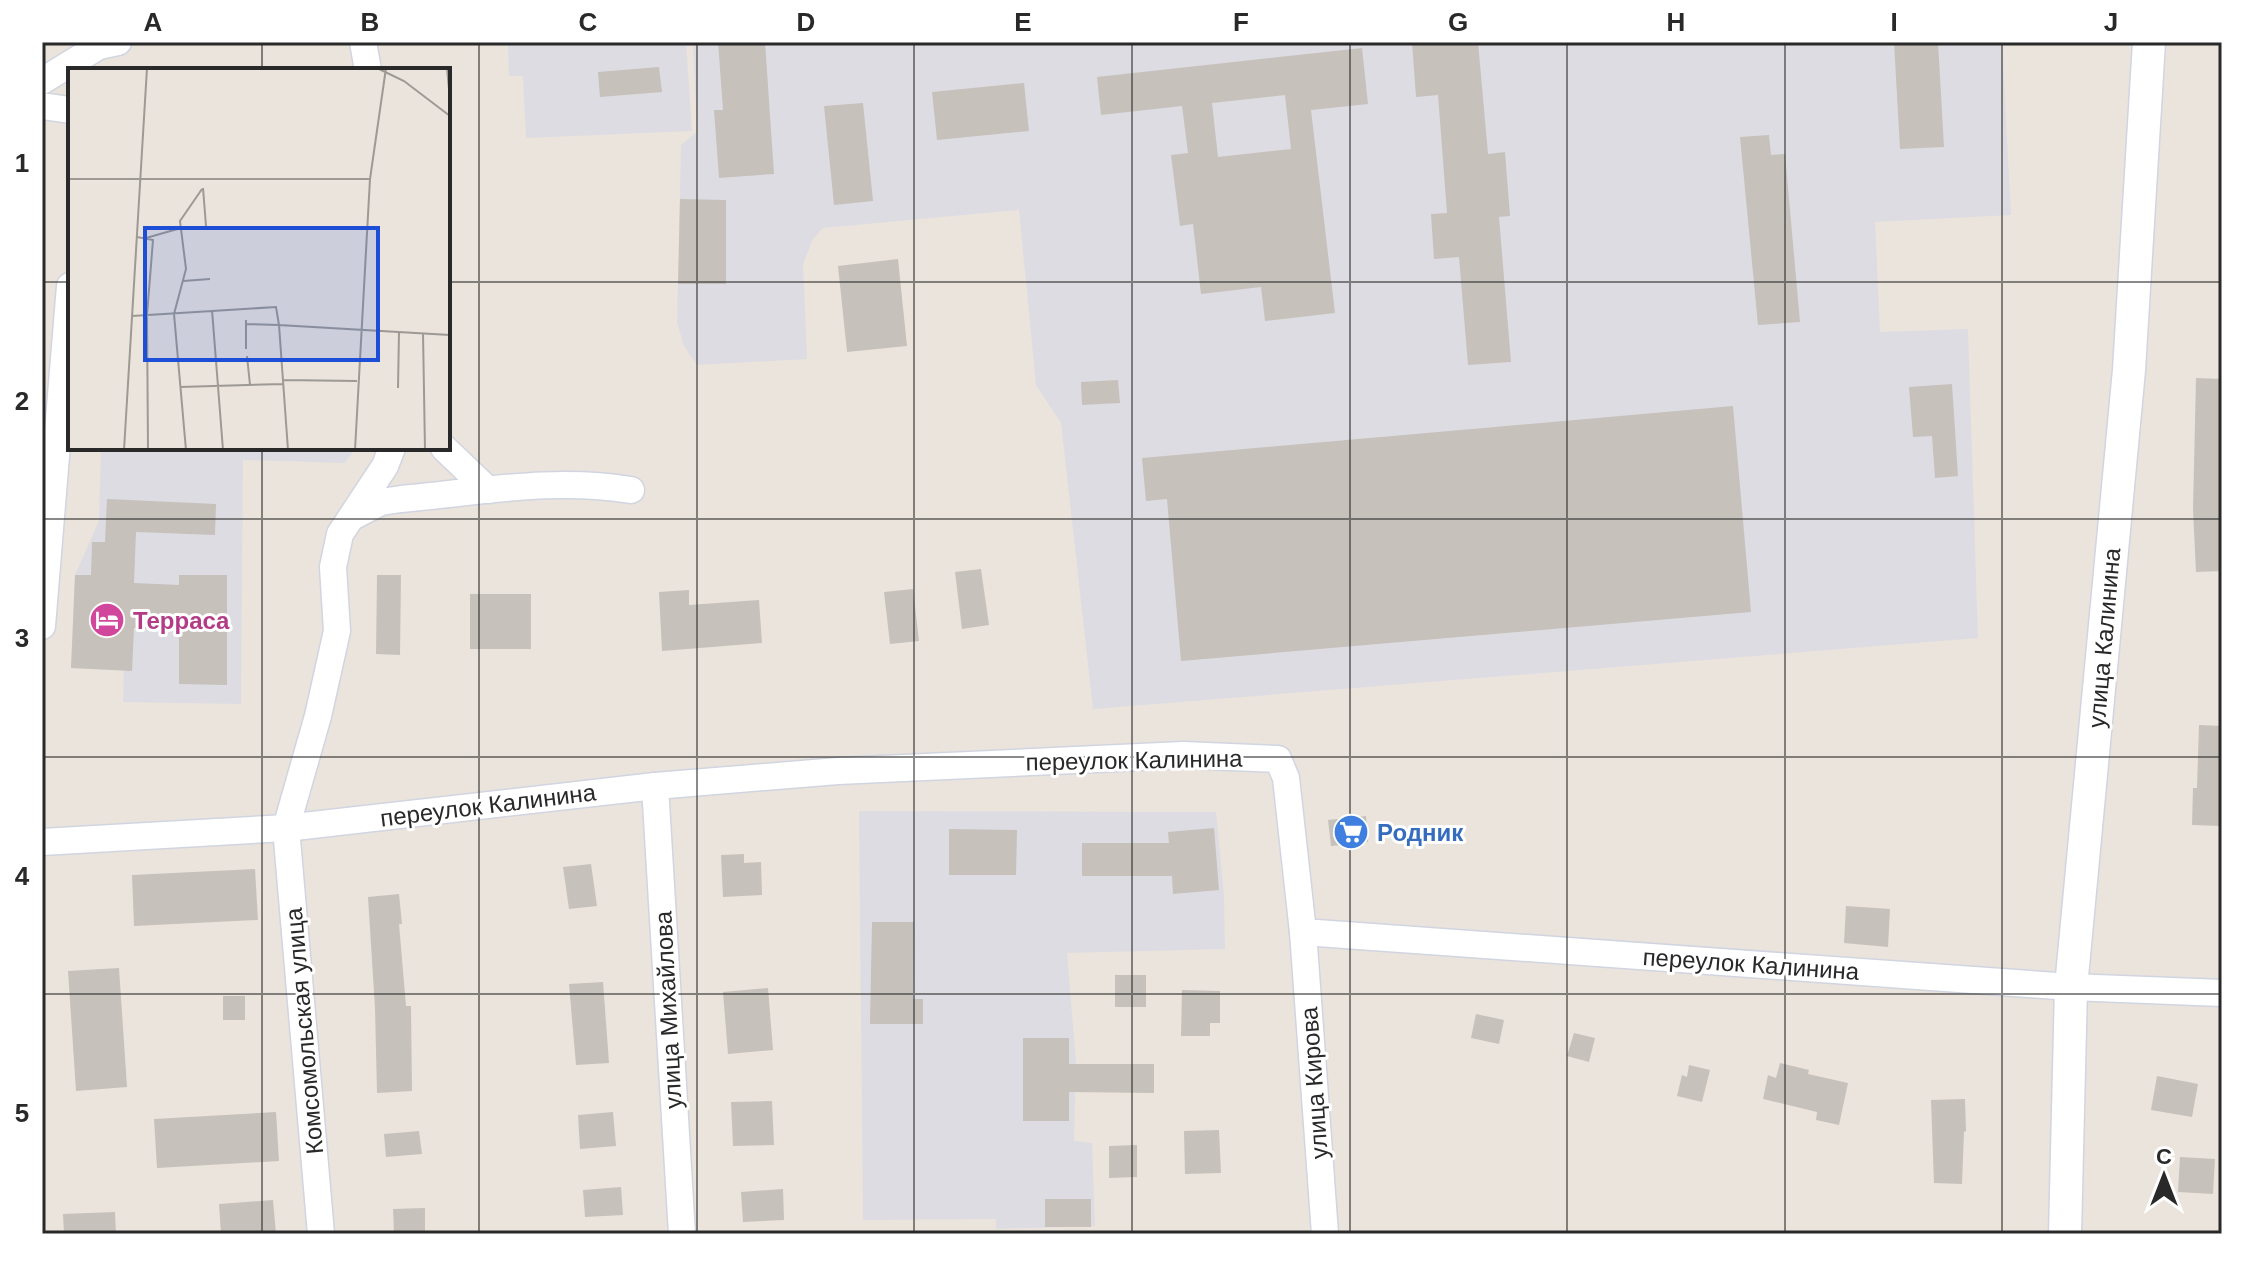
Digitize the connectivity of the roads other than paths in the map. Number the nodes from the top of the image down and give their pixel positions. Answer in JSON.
{"nodes":[{"id":1,"x":118,"y":42,"type":"edge"},
{"id":2,"x":363,"y":42,"type":"edge"},
{"id":3,"x":2149,"y":42,"type":"edge"},
{"id":4,"x":368,"y":68,"type":"edge"},
{"id":5,"x":42,"y":81,"type":"edge"},
{"id":6,"x":42,"y":106,"type":"edge"},
{"id":7,"x":68,"y":110,"type":"edge"},
{"id":8,"x":68,"y":310,"type":"edge"},
{"id":9,"x":391,"y":450,"type":"edge"},
{"id":10,"x":446,"y":450,"type":"edge"},
{"id":11,"x":488,"y":490,"type":"junction"},
{"id":12,"x":631,"y":490,"type":"dead end"},
{"id":13,"x":350,"y":517,"type":"junction"},
{"id":14,"x":42,"y":626,"type":"edge"},
{"id":15,"x":655,"y":786,"type":"junction"},
{"id":16,"x":286,"y":828,"type":"junction"},
{"id":17,"x":42,"y":842,"type":"edge"},
{"id":18,"x":1303,"y":932,"type":"junction"},
{"id":19,"x":2071,"y":987,"type":"junction"},
{"id":20,"x":2222,"y":993,"type":"edge"},
{"id":21,"x":321,"y":1234,"type":"edge"},
{"id":22,"x":682,"y":1234,"type":"edge"},
{"id":23,"x":1325,"y":1234,"type":"edge"},
{"id":24,"x":2065,"y":1234,"type":"edge"}],
"edges":[{"from":1,"to":5,"type":"street"},
{"from":2,"to":4,"type":"street"},
{"from":3,"to":19,"type":"street","name":"улица Калинина"},
{"from":6,"to":7,"type":"street"},
{"from":8,"to":14,"type":"street"},
{"from":9,"to":13,"type":"street"},
{"from":10,"to":11,"type":"street"},
{"from":11,"to":12,"type":"street"},
{"from":11,"to":13,"type":"street"},
{"from":13,"to":16,"type":"street"},
{"from":15,"to":16,"type":"street","name":"переулок Калинина"},
{"from":15,"to":18,"type":"street","name":"переулок Калинина"},
{"from":15,"to":22,"type":"street","name":"улица Михайлова"},
{"from":16,"to":17,"type":"street","name":"переулок Калинина"},
{"from":16,"to":21,"type":"street","name":"Комсомольская улица"},
{"from":18,"to":19,"type":"street","name":"переулок Калинина"},
{"from":18,"to":23,"type":"street","name":"улица Кирова"},
{"from":19,"to":20,"type":"street","name":"переулок Калинина"},
{"from":19,"to":24,"type":"street","name":"улица Калинина"}]}
